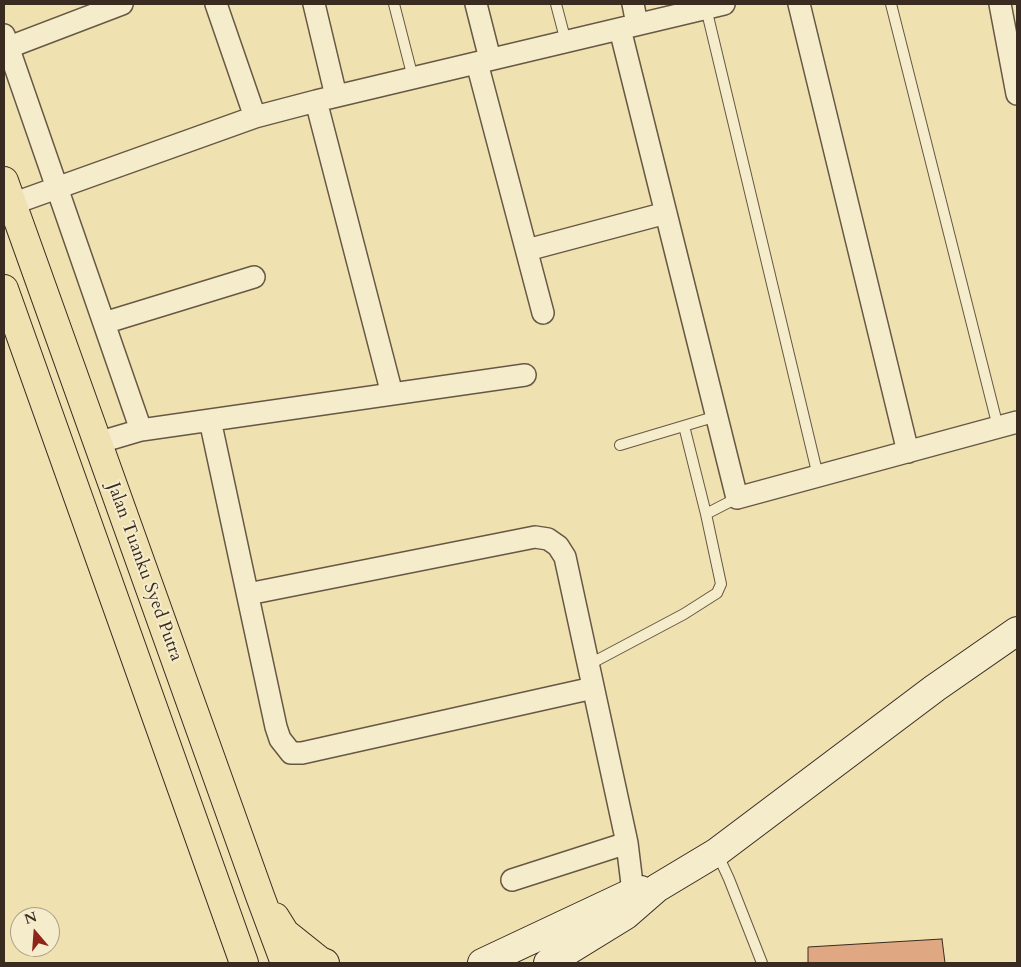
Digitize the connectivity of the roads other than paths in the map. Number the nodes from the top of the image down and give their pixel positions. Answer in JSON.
{"nodes":[{"id":1,"x":122,"y":4,"type":"edge"},
{"id":2,"x":216,"y":4,"type":"edge"},
{"id":3,"x":314,"y":4,"type":"edge"},
{"id":4,"x":394,"y":4,"type":"edge"},
{"id":5,"x":476,"y":4,"type":"edge"},
{"id":6,"x":556,"y":4,"type":"edge"},
{"id":7,"x":632,"y":4,"type":"edge"},
{"id":8,"x":799,"y":4,"type":"edge"},
{"id":9,"x":891,"y":4,"type":"edge"},
{"id":10,"x":1000,"y":4,"type":"edge"},
{"id":11,"x":715,"y":6,"type":"edge"},
{"id":12,"x":628,"y":27,"type":"junction"},
{"id":13,"x":566,"y":42,"type":"junction"},
{"id":14,"x":5,"y":44,"type":"edge"},
{"id":15,"x":484,"y":61,"type":"junction"},
{"id":16,"x":413,"y":78,"type":"junction"},
{"id":17,"x":1017,"y":94,"type":"edge"},
{"id":18,"x":336,"y":96,"type":"junction"},
{"id":19,"x":316,"y":101,"type":"junction"},
{"id":20,"x":255,"y":117,"type":"junction"},
{"id":21,"x":57,"y":188,"type":"junction"},
{"id":22,"x":8,"y":192,"type":"edge"},
{"id":23,"x":666,"y":213,"type":"junction"},
{"id":24,"x":527,"y":250,"type":"junction"},
{"id":25,"x":254,"y":277,"type":"dead end"},
{"id":26,"x":4,"y":289,"type":"edge"},
{"id":27,"x":543,"y":314,"type":"dead end"},
{"id":28,"x":104,"y":323,"type":"junction"},
{"id":29,"x":525,"y":375,"type":"dead end"},
{"id":30,"x":392,"y":394,"type":"junction"},
{"id":31,"x":716,"y":416,"type":"junction"},
{"id":32,"x":210,"y":420,"type":"junction"},
{"id":33,"x":1008,"y":424,"type":"edge"},
{"id":34,"x":684,"y":426,"type":"junction"},
{"id":35,"x":140,"y":430,"type":"junction"},
{"id":36,"x":98,"y":443,"type":"junction"},
{"id":37,"x":620,"y":445,"type":"dead end"},
{"id":38,"x":908,"y":452,"type":"junction"},
{"id":39,"x":818,"y":476,"type":"junction"},
{"id":40,"x":737,"y":498,"type":"junction"},
{"id":41,"x":706,"y":514,"type":"junction"},
{"id":42,"x":248,"y":594,"type":"junction"},
{"id":43,"x":1017,"y":631,"type":"edge"},
{"id":44,"x":588,"y":665,"type":"junction"},
{"id":45,"x":593,"y":688,"type":"junction"},
{"id":46,"x":627,"y":843,"type":"junction"},
{"id":47,"x":720,"y":858,"type":"junction"},
{"id":48,"x":512,"y":880,"type":"dead end"},
{"id":49,"x":260,"y":896,"type":"junction"},
{"id":50,"x":639,"y":898,"type":"junction"},
{"id":51,"x":243,"y":963,"type":"edge"},
{"id":52,"x":286,"y":963,"type":"edge"},
{"id":53,"x":325,"y":963,"type":"edge"},
{"id":54,"x":482,"y":963,"type":"edge"},
{"id":55,"x":548,"y":963,"type":"edge"},
{"id":56,"x":762,"y":963,"type":"edge"}],
"edges":[{"from":1,"to":14,"type":"street"},
{"from":2,"to":20,"type":"street"},
{"from":3,"to":18,"type":"street"},
{"from":4,"to":16,"type":"lane"},
{"from":5,"to":15,"type":"street"},
{"from":6,"to":13,"type":"lane"},
{"from":7,"to":12,"type":"street"},
{"from":8,"to":38,"type":"street"},
{"from":9,"to":33,"type":"lane"},
{"from":10,"to":17,"type":"street"},
{"from":11,"to":12,"type":"street"},
{"from":11,"to":39,"type":"lane"},
{"from":12,"to":13,"type":"street"},
{"from":12,"to":23,"type":"street"},
{"from":13,"to":15,"type":"street"},
{"from":14,"to":21,"type":"street"},
{"from":15,"to":16,"type":"street"},
{"from":15,"to":24,"type":"street"},
{"from":16,"to":18,"type":"street"},
{"from":18,"to":19,"type":"street"},
{"from":19,"to":20,"type":"street"},
{"from":19,"to":30,"type":"street"},
{"from":20,"to":21,"type":"street"},
{"from":21,"to":22,"type":"street"},
{"from":21,"to":28,"type":"street"},
{"from":22,"to":36,"type":"main road","name":"Jalan Tuanku Syed Putra"},
{"from":23,"to":24,"type":"street"},
{"from":23,"to":31,"type":"street"},
{"from":24,"to":27,"type":"street"},
{"from":25,"to":28,"type":"street"},
{"from":26,"to":51,"type":"main road","name":"Jalan Tuanku Syed Putra"},
{"from":28,"to":35,"type":"street"},
{"from":29,"to":30,"type":"street"},
{"from":30,"to":32,"type":"street"},
{"from":31,"to":34,"type":"lane"},
{"from":31,"to":40,"type":"street"},
{"from":32,"to":35,"type":"street"},
{"from":32,"to":42,"type":"street"},
{"from":33,"to":38,"type":"street"},
{"from":34,"to":37,"type":"lane"},
{"from":34,"to":41,"type":"lane"},
{"from":35,"to":36,"type":"street"},
{"from":36,"to":49,"type":"main road","name":"Jalan Tuanku Syed Putra"},
{"from":38,"to":39,"type":"street"},
{"from":39,"to":40,"type":"street"},
{"from":40,"to":41,"type":"lane"},
{"from":41,"to":44,"type":"lane"},
{"from":42,"to":44,"type":"street"},
{"from":42,"to":45,"type":"street"},
{"from":43,"to":47,"type":"main road"},
{"from":44,"to":45,"type":"street"},
{"from":45,"to":46,"type":"street"},
{"from":46,"to":48,"type":"street"},
{"from":46,"to":50,"type":"street"},
{"from":47,"to":50,"type":"main road"},
{"from":47,"to":56,"type":"lane"},
{"from":49,"to":52,"type":"main road","name":"Jalan Tuanku Syed Putra"},
{"from":49,"to":53,"type":"main road"},
{"from":50,"to":54,"type":"main road"},
{"from":50,"to":55,"type":"main road"}]}
